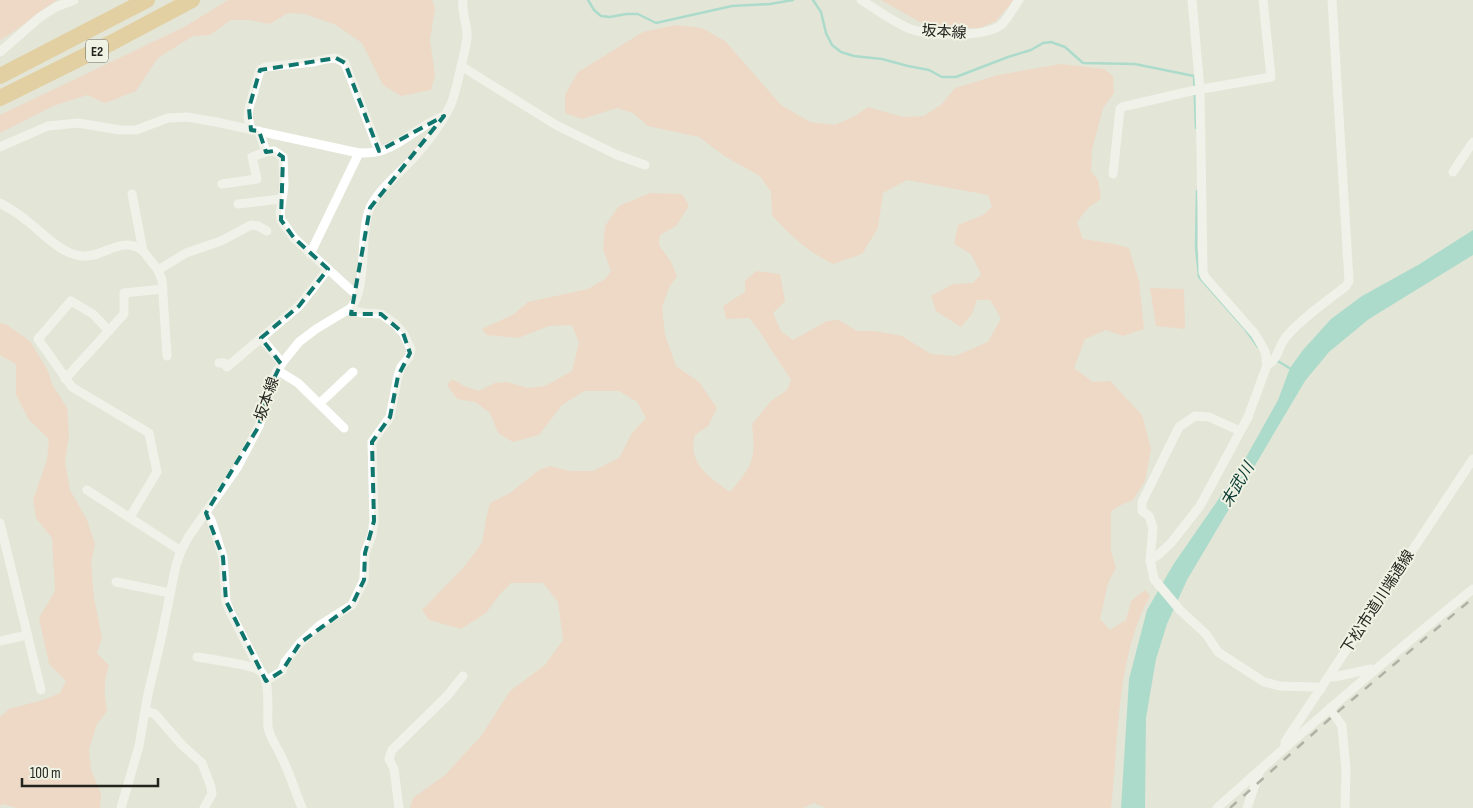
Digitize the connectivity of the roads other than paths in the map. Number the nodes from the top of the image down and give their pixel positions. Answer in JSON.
{"nodes":[{"id":1,"x":74,"y":0,"type":"edge"},
{"id":2,"x":147,"y":0,"type":"edge"},
{"id":3,"x":192,"y":0,"type":"edge"},
{"id":4,"x":463,"y":0,"type":"edge"},
{"id":5,"x":862,"y":0,"type":"edge"},
{"id":6,"x":1019,"y":0,"type":"edge"},
{"id":7,"x":1192,"y":0,"type":"edge"},
{"id":8,"x":1263,"y":0,"type":"edge"},
{"id":9,"x":1332,"y":0,"type":"edge"},
{"id":10,"x":102,"y":24,"type":"junction"},
{"id":11,"x":0,"y":52,"type":"edge"},
{"id":12,"x":461,"y":66,"type":"junction"},
{"id":13,"x":0,"y":71,"type":"edge"},
{"id":14,"x":0,"y":76,"type":"edge"},
{"id":15,"x":1196,"y":90,"type":"junction"},
{"id":16,"x":0,"y":98,"type":"edge"},
{"id":17,"x":444,"y":116,"type":"junction"},
{"id":18,"x":255,"y":130,"type":"junction"},
{"id":19,"x":1473,"y":142,"type":"edge"},
{"id":20,"x":0,"y":147,"type":"edge"},
{"id":21,"x":379,"y":151,"type":"junction"},
{"id":22,"x":266,"y":152,"type":"junction"},
{"id":23,"x":359,"y":153,"type":"junction"},
{"id":24,"x":645,"y":166,"type":"dead end"},
{"id":25,"x":1453,"y":172,"type":"dead end"},
{"id":26,"x":1113,"y":174,"type":"dead end"},
{"id":27,"x":222,"y":184,"type":"dead end"},
{"id":28,"x":132,"y":194,"type":"dead end"},
{"id":29,"x":281,"y":199,"type":"junction"},
{"id":30,"x":0,"y":203,"type":"edge"},
{"id":31,"x":238,"y":204,"type":"dead end"},
{"id":32,"x":267,"y":231,"type":"dead end"},
{"id":33,"x":143,"y":251,"type":"junction"},
{"id":34,"x":310,"y":254,"type":"junction"},
{"id":35,"x":328,"y":269,"type":"junction"},
{"id":36,"x":158,"y":270,"type":"junction"},
{"id":37,"x":163,"y":289,"type":"junction"},
{"id":38,"x":357,"y":293,"type":"junction"},
{"id":39,"x":351,"y":308,"type":"junction"},
{"id":40,"x":109,"y":331,"type":"junction"},
{"id":41,"x":261,"y":338,"type":"junction"},
{"id":42,"x":168,"y":356,"type":"dead end"},
{"id":43,"x":1272,"y":361,"type":"junction"},
{"id":44,"x":219,"y":363,"type":"dead end"},
{"id":45,"x":280,"y":366,"type":"junction"},
{"id":46,"x":353,"y":372,"type":"dead end"},
{"id":47,"x":65,"y":378,"type":"junction"},
{"id":48,"x":320,"y":403,"type":"junction"},
{"id":49,"x":344,"y":428,"type":"dead end"},
{"id":50,"x":1240,"y":431,"type":"junction"},
{"id":51,"x":1473,"y":460,"type":"edge"},
{"id":52,"x":87,"y":490,"type":"dead end"},
{"id":53,"x":206,"y":513,"type":"junction"},
{"id":54,"x":130,"y":517,"type":"junction"},
{"id":55,"x":0,"y":523,"type":"edge"},
{"id":56,"x":181,"y":550,"type":"junction"},
{"id":57,"x":1150,"y":560,"type":"junction"},
{"id":58,"x":116,"y":582,"type":"dead end"},
{"id":59,"x":1473,"y":589,"type":"edge"},
{"id":60,"x":170,"y":593,"type":"junction"},
{"id":61,"x":27,"y":635,"type":"junction"},
{"id":62,"x":0,"y":641,"type":"edge"},
{"id":63,"x":197,"y":657,"type":"dead end"},
{"id":64,"x":260,"y":670,"type":"junction"},
{"id":65,"x":1373,"y":670,"type":"junction"},
{"id":66,"x":463,"y":676,"type":"dead end"},
{"id":67,"x":1330,"y":676,"type":"junction"},
{"id":68,"x":266,"y":681,"type":"junction"},
{"id":69,"x":1321,"y":689,"type":"junction"},
{"id":70,"x":41,"y":690,"type":"dead end"},
{"id":71,"x":1330,"y":708,"type":"junction"},
{"id":72,"x":146,"y":711,"type":"junction"},
{"id":73,"x":1285,"y":746,"type":"junction"},
{"id":74,"x":1260,"y":769,"type":"junction"},
{"id":75,"x":121,"y":808,"type":"edge"},
{"id":76,"x":204,"y":808,"type":"edge"},
{"id":77,"x":302,"y":808,"type":"edge"},
{"id":78,"x":399,"y":808,"type":"edge"},
{"id":79,"x":1217,"y":808,"type":"edge"},
{"id":80,"x":1247,"y":808,"type":"edge"},
{"id":81,"x":1345,"y":808,"type":"edge"}],
"edges":[{"from":1,"to":11,"type":"street"},
{"from":2,"to":10,"type":"highway","number":"E2"},
{"from":3,"to":16,"type":"highway","number":"E2"},
{"from":4,"to":12,"type":"street"},
{"from":5,"to":6,"type":"street","name":"坂本線"},
{"from":7,"to":15,"type":"street"},
{"from":8,"to":15,"type":"street"},
{"from":9,"to":43,"type":"street"},
{"from":10,"to":13,"type":"highway"},
{"from":10,"to":14,"type":"highway","number":"E2"},
{"from":12,"to":17,"type":"street"},
{"from":12,"to":24,"type":"street"},
{"from":15,"to":26,"type":"street"},
{"from":15,"to":43,"type":"street"},
{"from":17,"to":21,"type":"street"},
{"from":17,"to":38,"type":"street"},
{"from":18,"to":20,"type":"street"},
{"from":18,"to":21,"type":"street"},
{"from":18,"to":22,"type":"street"},
{"from":18,"to":23,"type":"street"},
{"from":19,"to":25,"type":"street"},
{"from":21,"to":23,"type":"street"},
{"from":22,"to":27,"type":"street"},
{"from":22,"to":29,"type":"street"},
{"from":23,"to":34,"type":"street"},
{"from":28,"to":33,"type":"street"},
{"from":29,"to":31,"type":"street"},
{"from":29,"to":34,"type":"street"},
{"from":30,"to":33,"type":"street"},
{"from":32,"to":36,"type":"street"},
{"from":33,"to":36,"type":"street"},
{"from":34,"to":35,"type":"street"},
{"from":35,"to":38,"type":"street"},
{"from":35,"to":41,"type":"street"},
{"from":36,"to":37,"type":"street"},
{"from":37,"to":40,"type":"street"},
{"from":37,"to":42,"type":"street"},
{"from":38,"to":39,"type":"street"},
{"from":39,"to":45,"type":"street","name":"坂本線"},
{"from":39,"to":68,"type":"street"},
{"from":40,"to":47,"type":"street"},
{"from":40,"to":47,"type":"street"},
{"from":41,"to":44,"type":"street"},
{"from":41,"to":45,"type":"street"},
{"from":43,"to":50,"type":"street"},
{"from":45,"to":48,"type":"street"},
{"from":45,"to":53,"type":"street","name":"坂本線"},
{"from":46,"to":48,"type":"street"},
{"from":47,"to":54,"type":"street"},
{"from":48,"to":49,"type":"street"},
{"from":50,"to":57,"type":"street"},
{"from":50,"to":57,"type":"street"},
{"from":51,"to":67,"type":"street","name":"下松市道川端通線"},
{"from":52,"to":54,"type":"street"},
{"from":53,"to":56,"type":"street","name":"坂本線"},
{"from":53,"to":64,"type":"street"},
{"from":54,"to":56,"type":"street"},
{"from":55,"to":61,"type":"street"},
{"from":56,"to":60,"type":"street","name":"坂本線"},
{"from":57,"to":69,"type":"street"},
{"from":58,"to":60,"type":"street"},
{"from":59,"to":65,"type":"street"},
{"from":60,"to":72,"type":"street","name":"坂本線"},
{"from":61,"to":62,"type":"street"},
{"from":61,"to":70,"type":"street"},
{"from":63,"to":64,"type":"street"},
{"from":64,"to":68,"type":"street"},
{"from":65,"to":67,"type":"street"},
{"from":65,"to":71,"type":"street"},
{"from":66,"to":78,"type":"street"},
{"from":67,"to":69,"type":"street","name":"下松市道川端通線"},
{"from":68,"to":77,"type":"street"},
{"from":69,"to":73,"type":"street","name":"下松市道川端通線"},
{"from":71,"to":73,"type":"street"},
{"from":71,"to":81,"type":"street"},
{"from":72,"to":75,"type":"street","name":"坂本線"},
{"from":72,"to":76,"type":"street"},
{"from":73,"to":74,"type":"street"},
{"from":74,"to":79,"type":"street"},
{"from":74,"to":80,"type":"street"}]}
